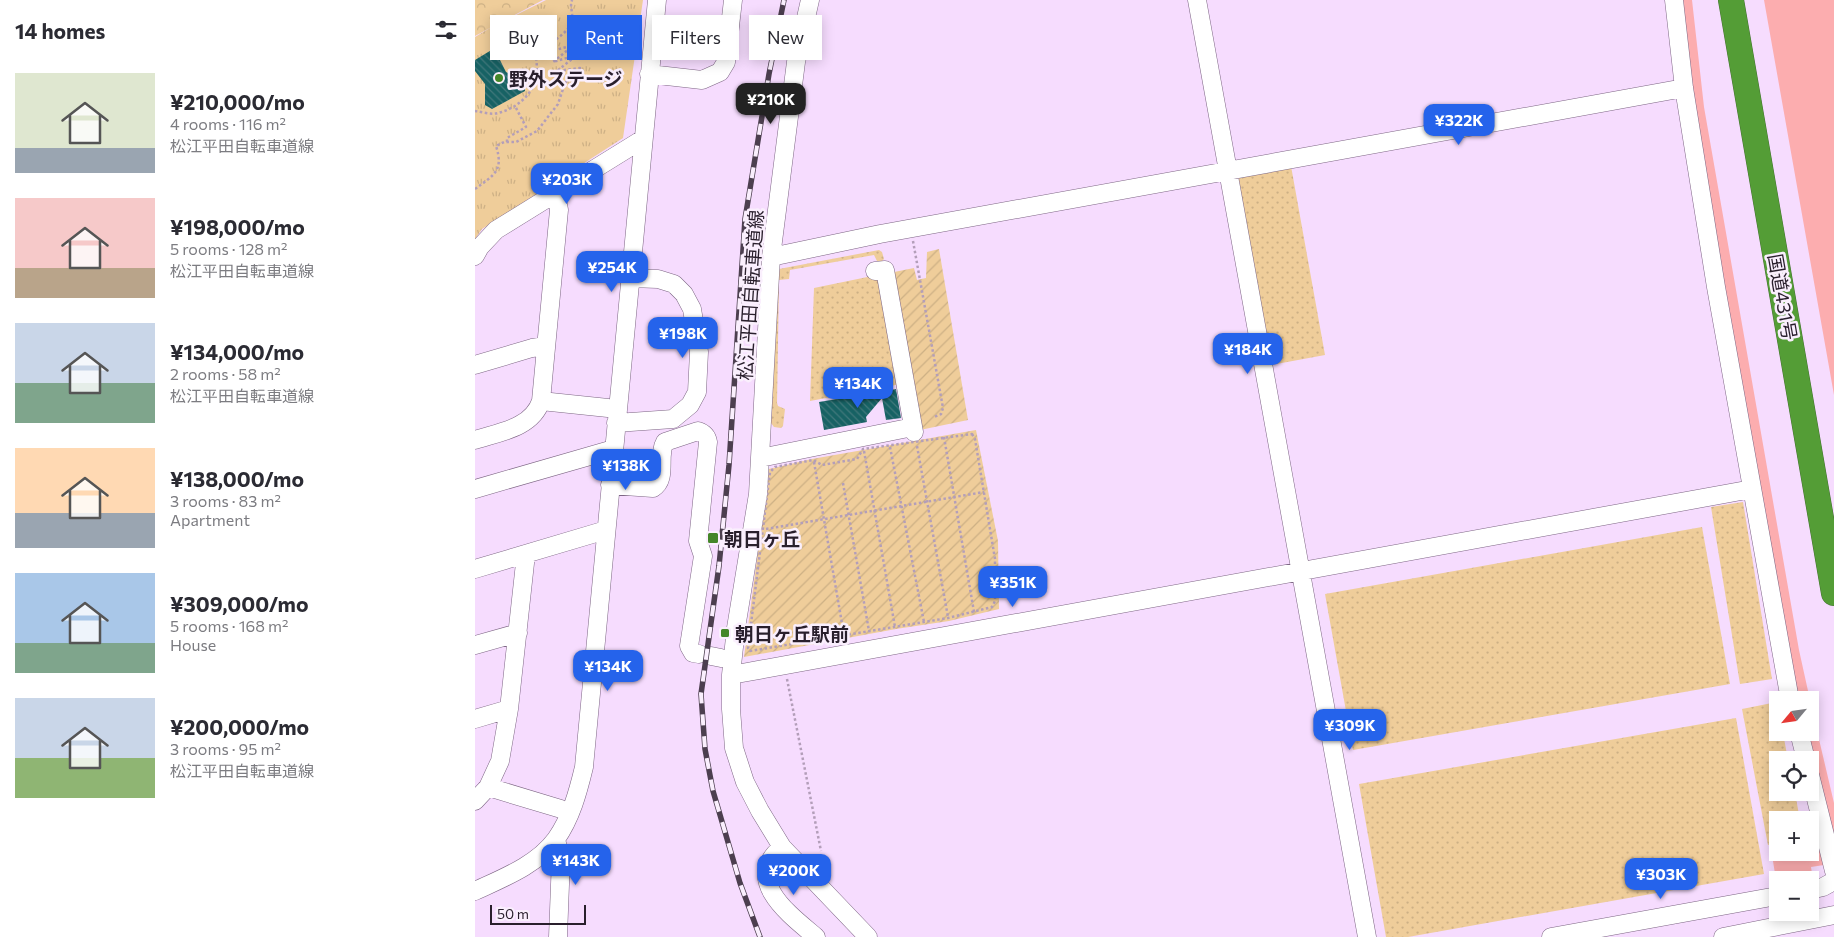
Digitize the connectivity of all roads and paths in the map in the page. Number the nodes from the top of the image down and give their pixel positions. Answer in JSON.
{"nodes":[{"id":1,"x":572,"y":0,"type":"edge"},
{"id":2,"x":657,"y":0,"type":"edge"},
{"id":3,"x":733,"y":0,"type":"edge"},
{"id":4,"x":810,"y":0,"type":"edge"},
{"id":5,"x":1197,"y":0,"type":"edge"},
{"id":6,"x":1674,"y":0,"type":"edge"},
{"id":7,"x":1731,"y":0,"type":"edge"},
{"id":8,"x":557,"y":39,"type":"edge"},
{"id":9,"x":557,"y":50,"type":"edge"},
{"id":10,"x":557,"y":59,"type":"edge"},
{"id":11,"x":536,"y":60,"type":"edge"},
{"id":12,"x":555,"y":60,"type":"edge"},
{"id":13,"x":649,"y":74,"type":"junction"},
{"id":14,"x":1684,"y":88,"type":"junction"},
{"id":15,"x":515,"y":106,"type":"junction"},
{"id":16,"x":475,"y":110,"type":"edge"},
{"id":17,"x":643,"y":140,"type":"junction"},
{"id":18,"x":507,"y":142,"type":"junction"},
{"id":19,"x":1228,"y":172,"type":"junction"},
{"id":20,"x":475,"y":189,"type":"edge"},
{"id":21,"x":556,"y":193,"type":"junction"},
{"id":22,"x":911,"y":228,"type":"junction"},
{"id":23,"x":475,"y":256,"type":"edge"},
{"id":24,"x":771,"y":257,"type":"junction"},
{"id":25,"x":875,"y":271,"type":"dead end"},
{"id":26,"x":630,"y":278,"type":"junction"},
{"id":27,"x":546,"y":346,"type":"junction"},
{"id":28,"x":475,"y":365,"type":"edge"},
{"id":29,"x":541,"y":401,"type":"junction"},
{"id":30,"x":612,"y":416,"type":"junction"},
{"id":31,"x":935,"y":418,"type":"dead end"},
{"id":32,"x":915,"y":435,"type":"junction"},
{"id":33,"x":944,"y":437,"type":"junction"},
{"id":34,"x":475,"y":440,"type":"edge"},
{"id":35,"x":862,"y":443,"type":"junction"},
{"id":36,"x":890,"y":446,"type":"junction"},
{"id":37,"x":614,"y":449,"type":"junction"},
{"id":38,"x":812,"y":454,"type":"junction"},
{"id":39,"x":760,"y":458,"type":"junction"},
{"id":40,"x":843,"y":483,"type":"dead end"},
{"id":41,"x":610,"y":485,"type":"junction"},
{"id":42,"x":475,"y":489,"type":"edge"},
{"id":43,"x":1752,"y":490,"type":"junction"},
{"id":44,"x":984,"y":492,"type":"junction"},
{"id":45,"x":955,"y":497,"type":"junction"},
{"id":46,"x":927,"y":502,"type":"junction"},
{"id":47,"x":902,"y":506,"type":"junction"},
{"id":48,"x":874,"y":510,"type":"junction"},
{"id":49,"x":848,"y":515,"type":"junction"},
{"id":50,"x":823,"y":519,"type":"junction"},
{"id":51,"x":763,"y":529,"type":"junction"},
{"id":52,"x":606,"y":530,"type":"junction"},
{"id":53,"x":526,"y":554,"type":"junction"},
{"id":54,"x":475,"y":567,"type":"edge"},
{"id":55,"x":1300,"y":572,"type":"junction"},
{"id":56,"x":1834,"y":593,"type":"edge"},
{"id":57,"x":974,"y":612,"type":"junction"},
{"id":58,"x":948,"y":618,"type":"junction"},
{"id":59,"x":924,"y":622,"type":"junction"},
{"id":60,"x":895,"y":627,"type":"junction"},
{"id":61,"x":869,"y":631,"type":"junction"},
{"id":62,"x":518,"y":633,"type":"junction"},
{"id":63,"x":843,"y":636,"type":"junction"},
{"id":64,"x":475,"y":645,"type":"edge"},
{"id":65,"x":710,"y":656,"type":"dead end"},
{"id":66,"x":785,"y":666,"type":"junction"},
{"id":67,"x":731,"y":676,"type":"junction"},
{"id":68,"x":1788,"y":691,"type":"edge"},
{"id":69,"x":509,"y":709,"type":"junction"},
{"id":70,"x":475,"y":719,"type":"edge"},
{"id":71,"x":488,"y":787,"type":"junction"},
{"id":72,"x":475,"y":801,"type":"edge"},
{"id":73,"x":1816,"y":801,"type":"edge"},
{"id":74,"x":561,"y":809,"type":"dead end"},
{"id":75,"x":556,"y":840,"type":"junction"},
{"id":76,"x":782,"y":847,"type":"junction"},
{"id":77,"x":821,"y":851,"type":"dead end"},
{"id":78,"x":1834,"y":871,"type":"edge"},
{"id":79,"x":1834,"y":881,"type":"edge"},
{"id":80,"x":1819,"y":888,"type":"edge"},
{"id":81,"x":475,"y":891,"type":"edge"},
{"id":82,"x":1769,"y":897,"type":"edge"},
{"id":83,"x":1834,"y":915,"type":"edge"},
{"id":84,"x":557,"y":937,"type":"edge"},
{"id":85,"x":816,"y":937,"type":"edge"},
{"id":86,"x":868,"y":937,"type":"edge"},
{"id":87,"x":1367,"y":937,"type":"edge"},
{"id":88,"x":1551,"y":937,"type":"edge"},
{"id":89,"x":1723,"y":937,"type":"edge"}],
"edges":[{"from":1,"to":8,"type":"path"},
{"from":2,"to":13,"type":"street"},
{"from":3,"to":13,"type":"street"},
{"from":4,"to":24,"type":"street","name":"松江平田自転車道線"},
{"from":5,"to":19,"type":"street"},
{"from":6,"to":14,"type":"street"},
{"from":7,"to":56,"type":"highway","name":"国道431号"},
{"from":9,"to":10,"type":"path"},
{"from":11,"to":15,"type":"path"},
{"from":12,"to":18,"type":"path"},
{"from":13,"to":17,"type":"street"},
{"from":14,"to":19,"type":"street"},
{"from":14,"to":43,"type":"street"},
{"from":15,"to":16,"type":"path"},
{"from":15,"to":18,"type":"path"},
{"from":17,"to":21,"type":"street"},
{"from":17,"to":26,"type":"street"},
{"from":18,"to":20,"type":"path"},
{"from":19,"to":22,"type":"street"},
{"from":19,"to":55,"type":"street"},
{"from":21,"to":23,"type":"street"},
{"from":21,"to":27,"type":"street"},
{"from":22,"to":24,"type":"street"},
{"from":22,"to":31,"type":"path"},
{"from":24,"to":39,"type":"street","name":"松江平田自転車道線"},
{"from":25,"to":32,"type":"street"},
{"from":26,"to":30,"type":"street"},
{"from":26,"to":30,"type":"street"},
{"from":27,"to":28,"type":"street"},
{"from":27,"to":29,"type":"street"},
{"from":29,"to":30,"type":"street"},
{"from":29,"to":34,"type":"street"},
{"from":30,"to":37,"type":"street"},
{"from":32,"to":35,"type":"street"},
{"from":32,"to":46,"type":"path"},
{"from":33,"to":36,"type":"path"},
{"from":33,"to":44,"type":"path"},
{"from":33,"to":45,"type":"path"},
{"from":35,"to":36,"type":"path"},
{"from":35,"to":38,"type":"street"},
{"from":35,"to":38,"type":"path"},
{"from":35,"to":48,"type":"path"},
{"from":36,"to":47,"type":"path"},
{"from":37,"to":41,"type":"street"},
{"from":37,"to":42,"type":"street"},
{"from":38,"to":39,"type":"street"},
{"from":38,"to":50,"type":"path"},
{"from":38,"to":51,"type":"path"},
{"from":39,"to":67,"type":"street","name":"松江平田自転車道線"},
{"from":40,"to":49,"type":"path"},
{"from":41,"to":52,"type":"street"},
{"from":41,"to":65,"type":"street"},
{"from":43,"to":55,"type":"street"},
{"from":43,"to":68,"type":"street"},
{"from":44,"to":45,"type":"path"},
{"from":44,"to":57,"type":"path"},
{"from":45,"to":46,"type":"path"},
{"from":45,"to":57,"type":"path"},
{"from":46,"to":47,"type":"path"},
{"from":46,"to":58,"type":"path"},
{"from":47,"to":48,"type":"path"},
{"from":47,"to":59,"type":"path"},
{"from":48,"to":49,"type":"path"},
{"from":48,"to":60,"type":"path"},
{"from":49,"to":50,"type":"path"},
{"from":49,"to":61,"type":"path"},
{"from":50,"to":51,"type":"path"},
{"from":50,"to":63,"type":"path"},
{"from":51,"to":63,"type":"path"},
{"from":52,"to":53,"type":"street"},
{"from":52,"to":75,"type":"street"},
{"from":53,"to":54,"type":"street"},
{"from":53,"to":62,"type":"street"},
{"from":55,"to":66,"type":"street"},
{"from":55,"to":87,"type":"street"},
{"from":57,"to":58,"type":"path"},
{"from":58,"to":59,"type":"path"},
{"from":59,"to":60,"type":"path"},
{"from":60,"to":61,"type":"path"},
{"from":61,"to":63,"type":"path"},
{"from":62,"to":64,"type":"street"},
{"from":62,"to":69,"type":"street"},
{"from":66,"to":67,"type":"street"},
{"from":66,"to":77,"type":"path"},
{"from":67,"to":76,"type":"street","name":"松江平田自転車道線"},
{"from":69,"to":70,"type":"street"},
{"from":69,"to":71,"type":"street"},
{"from":71,"to":72,"type":"street"},
{"from":71,"to":74,"type":"street"},
{"from":73,"to":78,"type":"street"},
{"from":75,"to":81,"type":"street"},
{"from":75,"to":84,"type":"street"},
{"from":76,"to":85,"type":"street"},
{"from":76,"to":86,"type":"street","name":"松江平田自転車道線"},
{"from":79,"to":80,"type":"street"},
{"from":82,"to":88,"type":"street"},
{"from":83,"to":89,"type":"street"}]}
